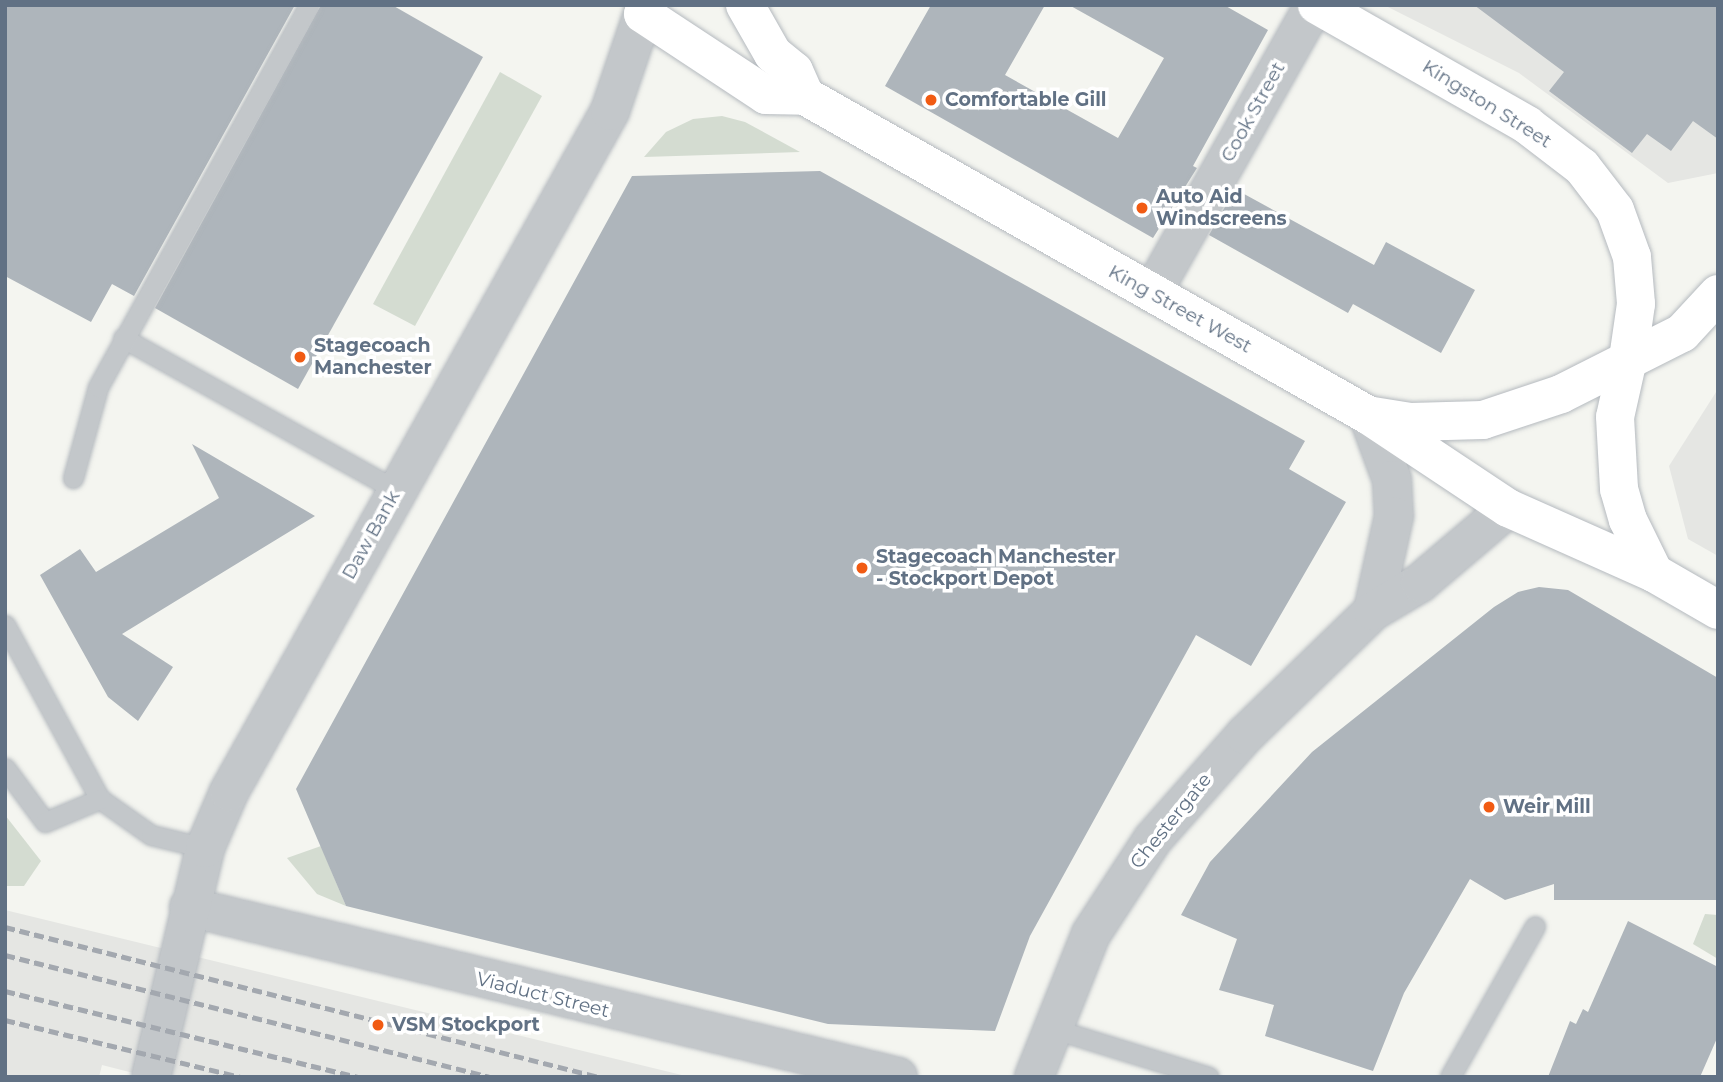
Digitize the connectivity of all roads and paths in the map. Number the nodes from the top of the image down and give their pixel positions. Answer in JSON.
{"nodes":[{"id":1,"x":309,"y":5,"type":"edge"},
{"id":2,"x":745,"y":5,"type":"edge"},
{"id":3,"x":1324,"y":7,"type":"edge"},
{"id":4,"x":640,"y":8,"type":"edge"},
{"id":5,"x":805,"y":96,"type":"junction"},
{"id":6,"x":1152,"y":293,"type":"junction"},
{"id":7,"x":1718,"y":294,"type":"edge"},
{"id":8,"x":124,"y":338,"type":"junction"},
{"id":9,"x":1628,"y":359,"type":"junction"},
{"id":10,"x":1368,"y":415,"type":"junction"},
{"id":11,"x":73,"y":478,"type":"dead end"},
{"id":12,"x":396,"y":490,"type":"junction"},
{"id":13,"x":1508,"y":508,"type":"junction"},
{"id":14,"x":1654,"y":573,"type":"junction"},
{"id":15,"x":1718,"y":610,"type":"edge"},
{"id":16,"x":1373,"y":611,"type":"junction"},
{"id":17,"x":5,"y":625,"type":"edge"},
{"id":18,"x":5,"y":768,"type":"edge"},
{"id":19,"x":100,"y":799,"type":"junction"},
{"id":20,"x":205,"y":848,"type":"junction"},
{"id":21,"x":189,"y":907,"type":"junction"},
{"id":22,"x":1535,"y":926,"type":"dead end"},
{"id":23,"x":1051,"y":1028,"type":"junction"},
{"id":24,"x":151,"y":1077,"type":"edge"},
{"id":25,"x":898,"y":1077,"type":"edge"},
{"id":26,"x":1034,"y":1077,"type":"edge"},
{"id":27,"x":1209,"y":1077,"type":"edge"},
{"id":28,"x":1450,"y":1077,"type":"edge"}],
"edges":[{"from":1,"to":8,"type":"lane"},
{"from":2,"to":5,"type":"main road"},
{"from":3,"to":6,"type":"street","name":"Cook Street"},
{"from":3,"to":9,"type":"main road","name":"Kingston Street"},
{"from":4,"to":5,"type":"main road","name":"King Street West"},
{"from":4,"to":12,"type":"street","name":"Daw Bank"},
{"from":5,"to":6,"type":"main road","name":"King Street West"},
{"from":6,"to":10,"type":"main road","name":"King Street West"},
{"from":7,"to":9,"type":"main road"},
{"from":8,"to":11,"type":"lane"},
{"from":8,"to":12,"type":"lane"},
{"from":9,"to":10,"type":"main road"},
{"from":9,"to":14,"type":"main road"},
{"from":10,"to":13,"type":"main road","name":"King Street West"},
{"from":10,"to":16,"type":"street"},
{"from":12,"to":20,"type":"street","name":"Daw Bank"},
{"from":13,"to":14,"type":"main road","name":"King Street West"},
{"from":13,"to":16,"type":"street","name":"Chestergate"},
{"from":14,"to":15,"type":"main road","name":"King Street West"},
{"from":16,"to":23,"type":"street","name":"Chestergate"},
{"from":17,"to":19,"type":"lane"},
{"from":18,"to":19,"type":"lane"},
{"from":19,"to":20,"type":"lane"},
{"from":20,"to":21,"type":"street","name":"Daw Bank"},
{"from":21,"to":24,"type":"street","name":"Daw Bank"},
{"from":21,"to":25,"type":"street","name":"Viaduct Street"},
{"from":22,"to":28,"type":"lane"},
{"from":23,"to":26,"type":"street","name":"Chestergate"},
{"from":23,"to":27,"type":"lane"}]}
